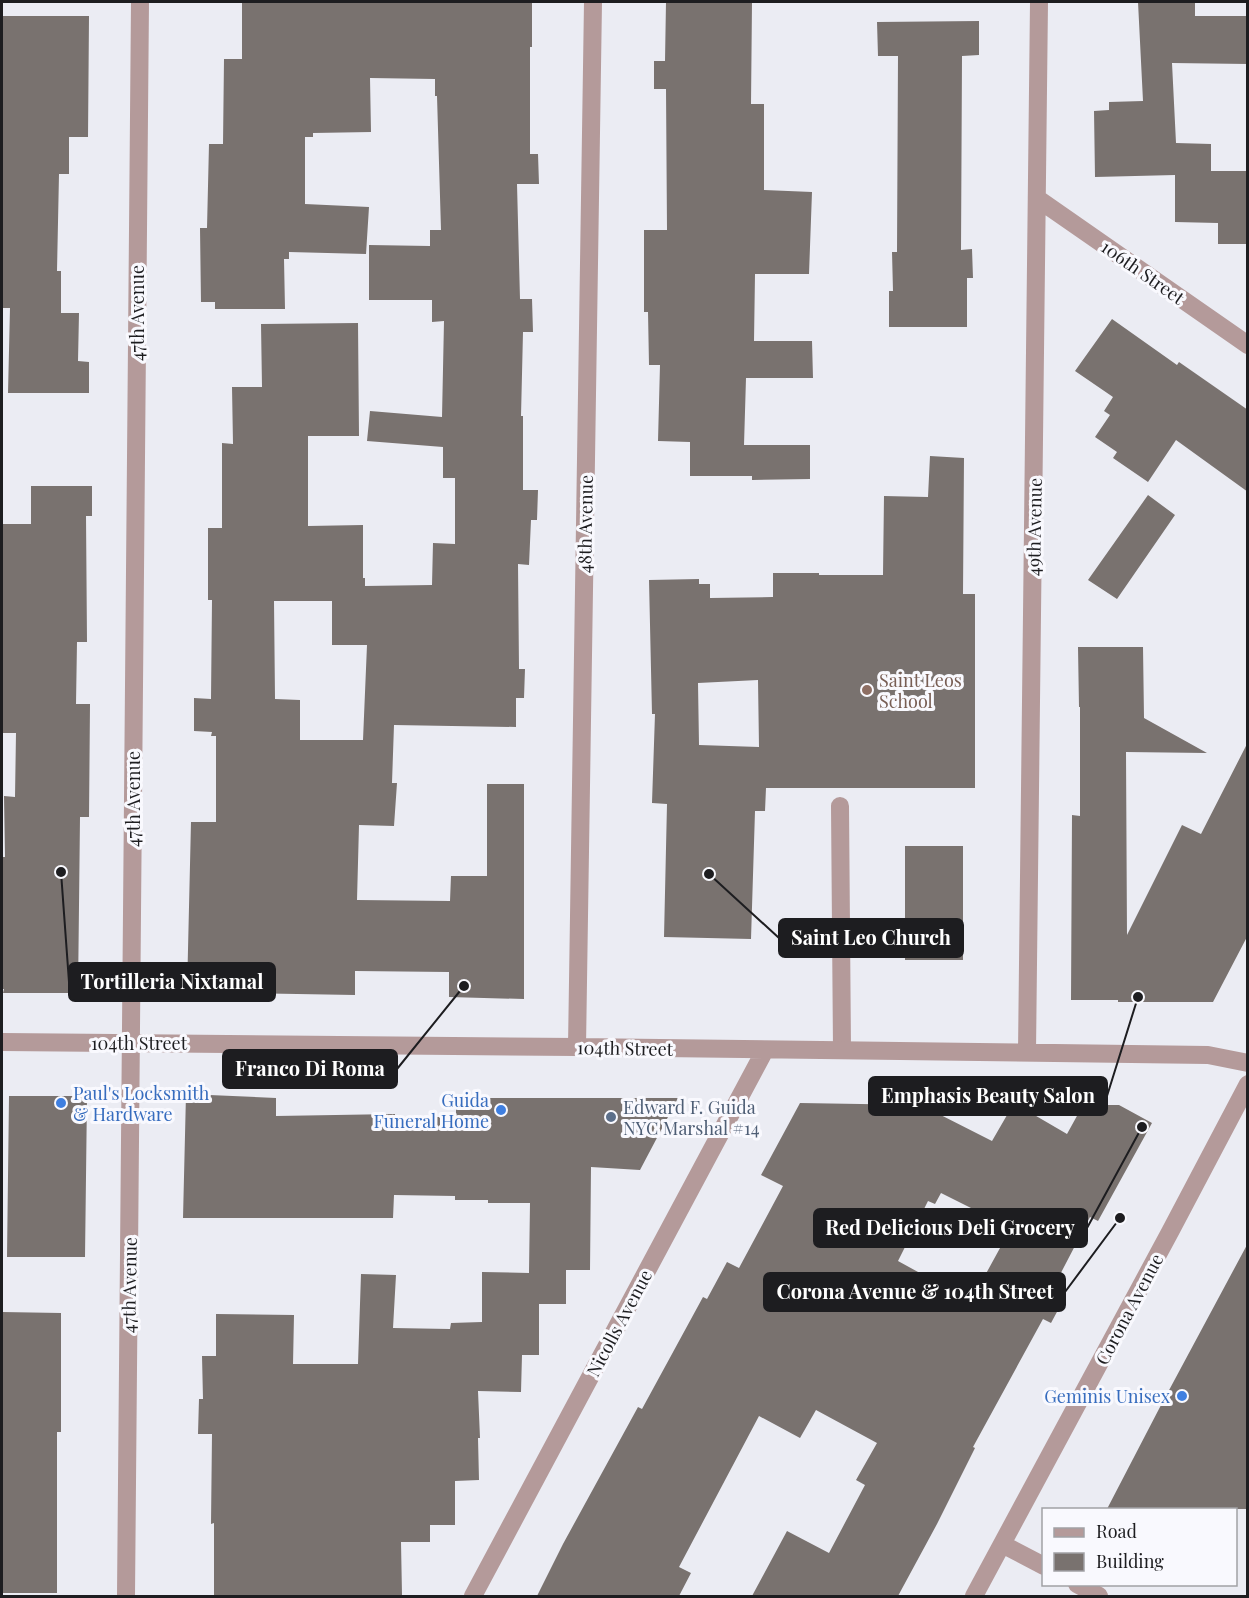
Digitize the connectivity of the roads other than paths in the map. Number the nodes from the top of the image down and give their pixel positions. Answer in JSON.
{"nodes":[{"id":1,"x":140,"y":2,"type":"edge"},
{"id":2,"x":592,"y":2,"type":"edge"},
{"id":3,"x":1039,"y":2,"type":"edge"},
{"id":4,"x":1038,"y":200,"type":"junction"},
{"id":5,"x":1248,"y":345,"type":"edge"},
{"id":6,"x":840,"y":806,"type":"dead end"},
{"id":7,"x":2,"y":1042,"type":"edge"},
{"id":8,"x":131,"y":1043,"type":"junction"},
{"id":9,"x":577,"y":1047,"type":"junction"},
{"id":10,"x":765,"y":1050,"type":"junction"},
{"id":11,"x":842,"y":1050,"type":"junction"},
{"id":12,"x":1027,"y":1052,"type":"junction"},
{"id":13,"x":1248,"y":1063,"type":"edge"},
{"id":14,"x":1248,"y":1084,"type":"edge"},
{"id":15,"x":1002,"y":1544,"type":"junction"},
{"id":16,"x":1042,"y":1565,"type":"edge"},
{"id":17,"x":1081,"y":1586,"type":"edge"},
{"id":18,"x":126,"y":1596,"type":"edge"},
{"id":19,"x":473,"y":1596,"type":"edge"},
{"id":20,"x":974,"y":1596,"type":"edge"},
{"id":21,"x":1099,"y":1596,"type":"edge"}],
"edges":[{"from":1,"to":8,"type":"street","name":"47th Avenue"},
{"from":2,"to":9,"type":"street","name":"48th Avenue"},
{"from":3,"to":4,"type":"street","name":"49th Avenue"},
{"from":4,"to":5,"type":"street","name":"106th Street"},
{"from":4,"to":12,"type":"street","name":"49th Avenue"},
{"from":6,"to":11,"type":"street"},
{"from":7,"to":8,"type":"street","name":"104th Street"},
{"from":8,"to":9,"type":"street","name":"104th Street"},
{"from":8,"to":18,"type":"street","name":"47th Avenue"},
{"from":9,"to":10,"type":"street","name":"104th Street"},
{"from":10,"to":11,"type":"street","name":"104th Street"},
{"from":10,"to":19,"type":"street","name":"Nicolls Avenue"},
{"from":11,"to":12,"type":"street","name":"104th Street"},
{"from":12,"to":13,"type":"street","name":"104th Street"},
{"from":14,"to":15,"type":"street","name":"Corona Avenue"},
{"from":15,"to":16,"type":"street"},
{"from":15,"to":20,"type":"street","name":"Corona Avenue"},
{"from":17,"to":21,"type":"street"}]}
